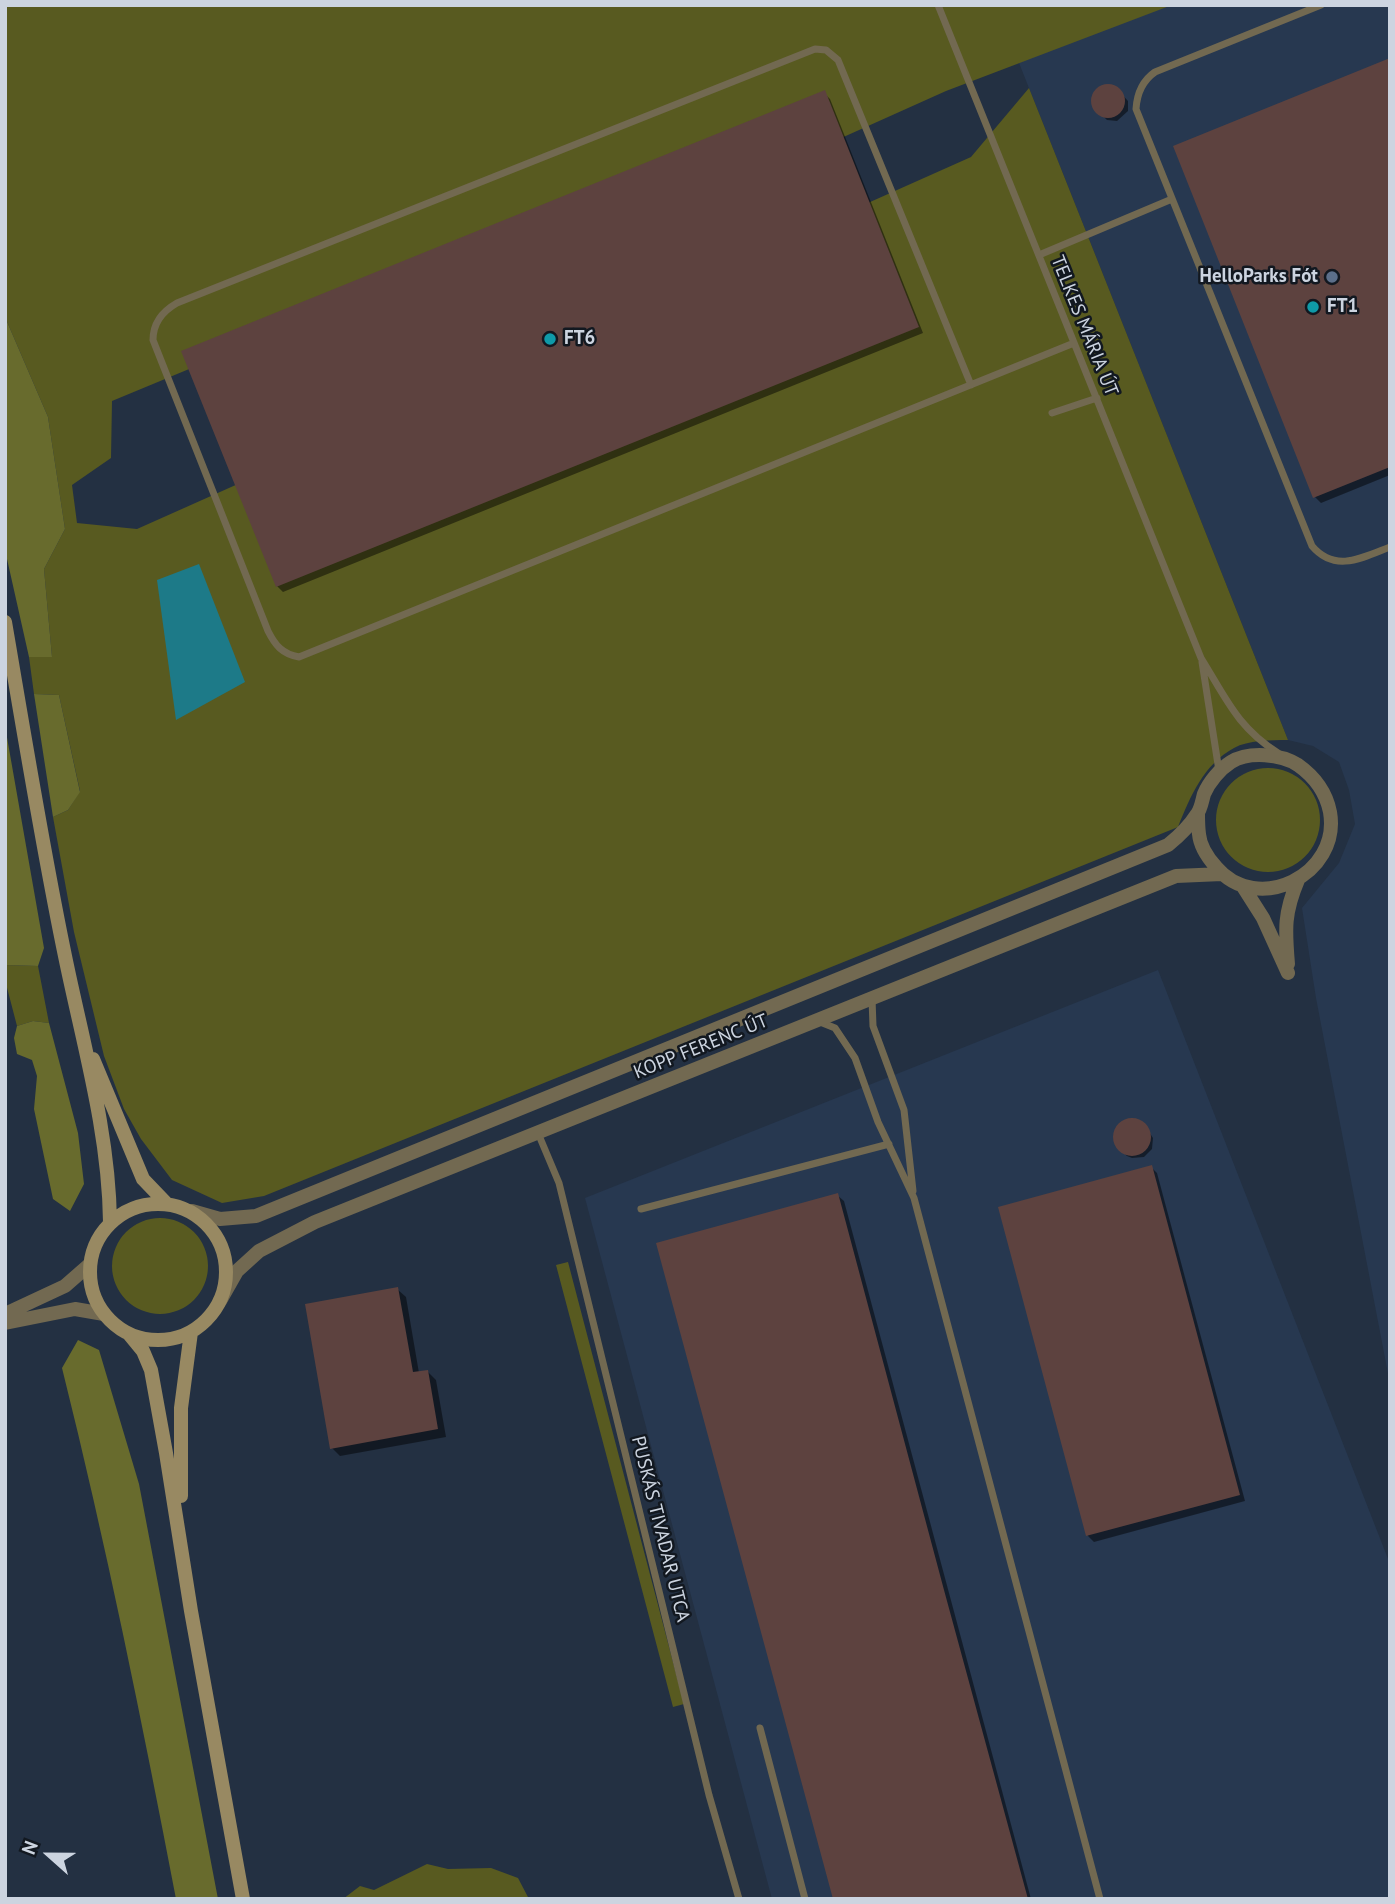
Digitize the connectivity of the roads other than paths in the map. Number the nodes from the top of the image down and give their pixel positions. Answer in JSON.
{"nodes":[{"id":1,"x":939,"y":5,"type":"edge"},
{"id":2,"x":1321,"y":5,"type":"edge"},
{"id":3,"x":1172,"y":199,"type":"junction"},
{"id":4,"x":1039,"y":255,"type":"junction"},
{"id":5,"x":1074,"y":343,"type":"junction"},
{"id":6,"x":971,"y":384,"type":"junction"},
{"id":7,"x":1097,"y":398,"type":"junction"},
{"id":8,"x":1052,"y":413,"type":"dead end"},
{"id":9,"x":1390,"y":547,"type":"edge"},
{"id":10,"x":5,"y":622,"type":"edge"},
{"id":11,"x":1201,"y":658,"type":"junction"},
{"id":12,"x":1294,"y":762,"type":"junction"},
{"id":13,"x":1219,"y":772,"type":"junction"},
{"id":14,"x":1198,"y":813,"type":"junction"},
{"id":15,"x":1222,"y":874,"type":"junction"},
{"id":16,"x":1298,"y":880,"type":"junction"},
{"id":17,"x":1242,"y":886,"type":"junction"},
{"id":18,"x":872,"y":999,"type":"junction"},
{"id":19,"x":816,"y":1022,"type":"junction"},
{"id":20,"x":83,"y":1035,"type":"junction"},
{"id":21,"x":538,"y":1133,"type":"junction"},
{"id":22,"x":889,"y":1144,"type":"junction"},
{"id":23,"x":914,"y":1198,"type":"junction"},
{"id":24,"x":166,"y":1203,"type":"junction"},
{"id":25,"x":641,"y":1209,"type":"dead end"},
{"id":26,"x":192,"y":1212,"type":"junction"},
{"id":27,"x":110,"y":1222,"type":"junction"},
{"id":28,"x":89,"y":1265,"type":"junction"},
{"id":29,"x":220,"y":1301,"type":"junction"},
{"id":30,"x":5,"y":1314,"type":"edge"},
{"id":31,"x":104,"y":1314,"type":"junction"},
{"id":32,"x":5,"y":1323,"type":"edge"},
{"id":33,"x":191,"y":1332,"type":"junction"},
{"id":34,"x":129,"y":1334,"type":"junction"},
{"id":35,"x":181,"y":1540,"type":"junction"},
{"id":36,"x":760,"y":1728,"type":"dead end"},
{"id":37,"x":243,"y":1899,"type":"edge"},
{"id":38,"x":739,"y":1899,"type":"edge"},
{"id":39,"x":805,"y":1899,"type":"edge"},
{"id":40,"x":1100,"y":1899,"type":"edge"}],
"edges":[{"from":1,"to":4,"type":"lane","name":"TELKES MÁRIA ÚT"},
{"from":2,"to":3,"type":"lane"},
{"from":3,"to":4,"type":"lane"},
{"from":3,"to":9,"type":"lane"},
{"from":4,"to":5,"type":"lane","name":"TELKES MÁRIA ÚT"},
{"from":5,"to":6,"type":"lane"},
{"from":5,"to":7,"type":"lane","name":"TELKES MÁRIA ÚT"},
{"from":6,"to":6,"type":"lane"},
{"from":7,"to":8,"type":"lane"},
{"from":7,"to":11,"type":"lane","name":"TELKES MÁRIA ÚT"},
{"from":10,"to":20,"type":"main road"},
{"from":11,"to":12,"type":"lane"},
{"from":11,"to":13,"type":"lane"},
{"from":12,"to":13,"type":"street"},
{"from":12,"to":16,"type":"street"},
{"from":13,"to":14,"type":"street"},
{"from":14,"to":15,"type":"street"},
{"from":14,"to":26,"type":"street","name":"KOPP FERENC ÚT"},
{"from":15,"to":17,"type":"street"},
{"from":15,"to":18,"type":"street","name":"KOPP FERENC ÚT"},
{"from":16,"to":17,"type":"street"},
{"from":16,"to":17,"type":"street"},
{"from":18,"to":19,"type":"street","name":"KOPP FERENC ÚT"},
{"from":18,"to":23,"type":"lane"},
{"from":19,"to":21,"type":"street","name":"KOPP FERENC ÚT"},
{"from":19,"to":22,"type":"lane"},
{"from":20,"to":24,"type":"main road"},
{"from":20,"to":27,"type":"main road"},
{"from":21,"to":29,"type":"street","name":"KOPP FERENC ÚT"},
{"from":21,"to":38,"type":"lane","name":"PUSKÁS TIVADAR UTCA"},
{"from":22,"to":23,"type":"lane"},
{"from":22,"to":25,"type":"lane"},
{"from":23,"to":40,"type":"lane"},
{"from":24,"to":26,"type":"main road"},
{"from":24,"to":27,"type":"main road"},
{"from":26,"to":29,"type":"main road"},
{"from":27,"to":28,"type":"main road"},
{"from":28,"to":30,"type":"street"},
{"from":28,"to":31,"type":"main road"},
{"from":29,"to":33,"type":"main road"},
{"from":31,"to":32,"type":"street"},
{"from":31,"to":34,"type":"main road"},
{"from":33,"to":34,"type":"main road"},
{"from":33,"to":35,"type":"main road"},
{"from":34,"to":35,"type":"main road"},
{"from":35,"to":37,"type":"main road"},
{"from":36,"to":39,"type":"lane"}]}
